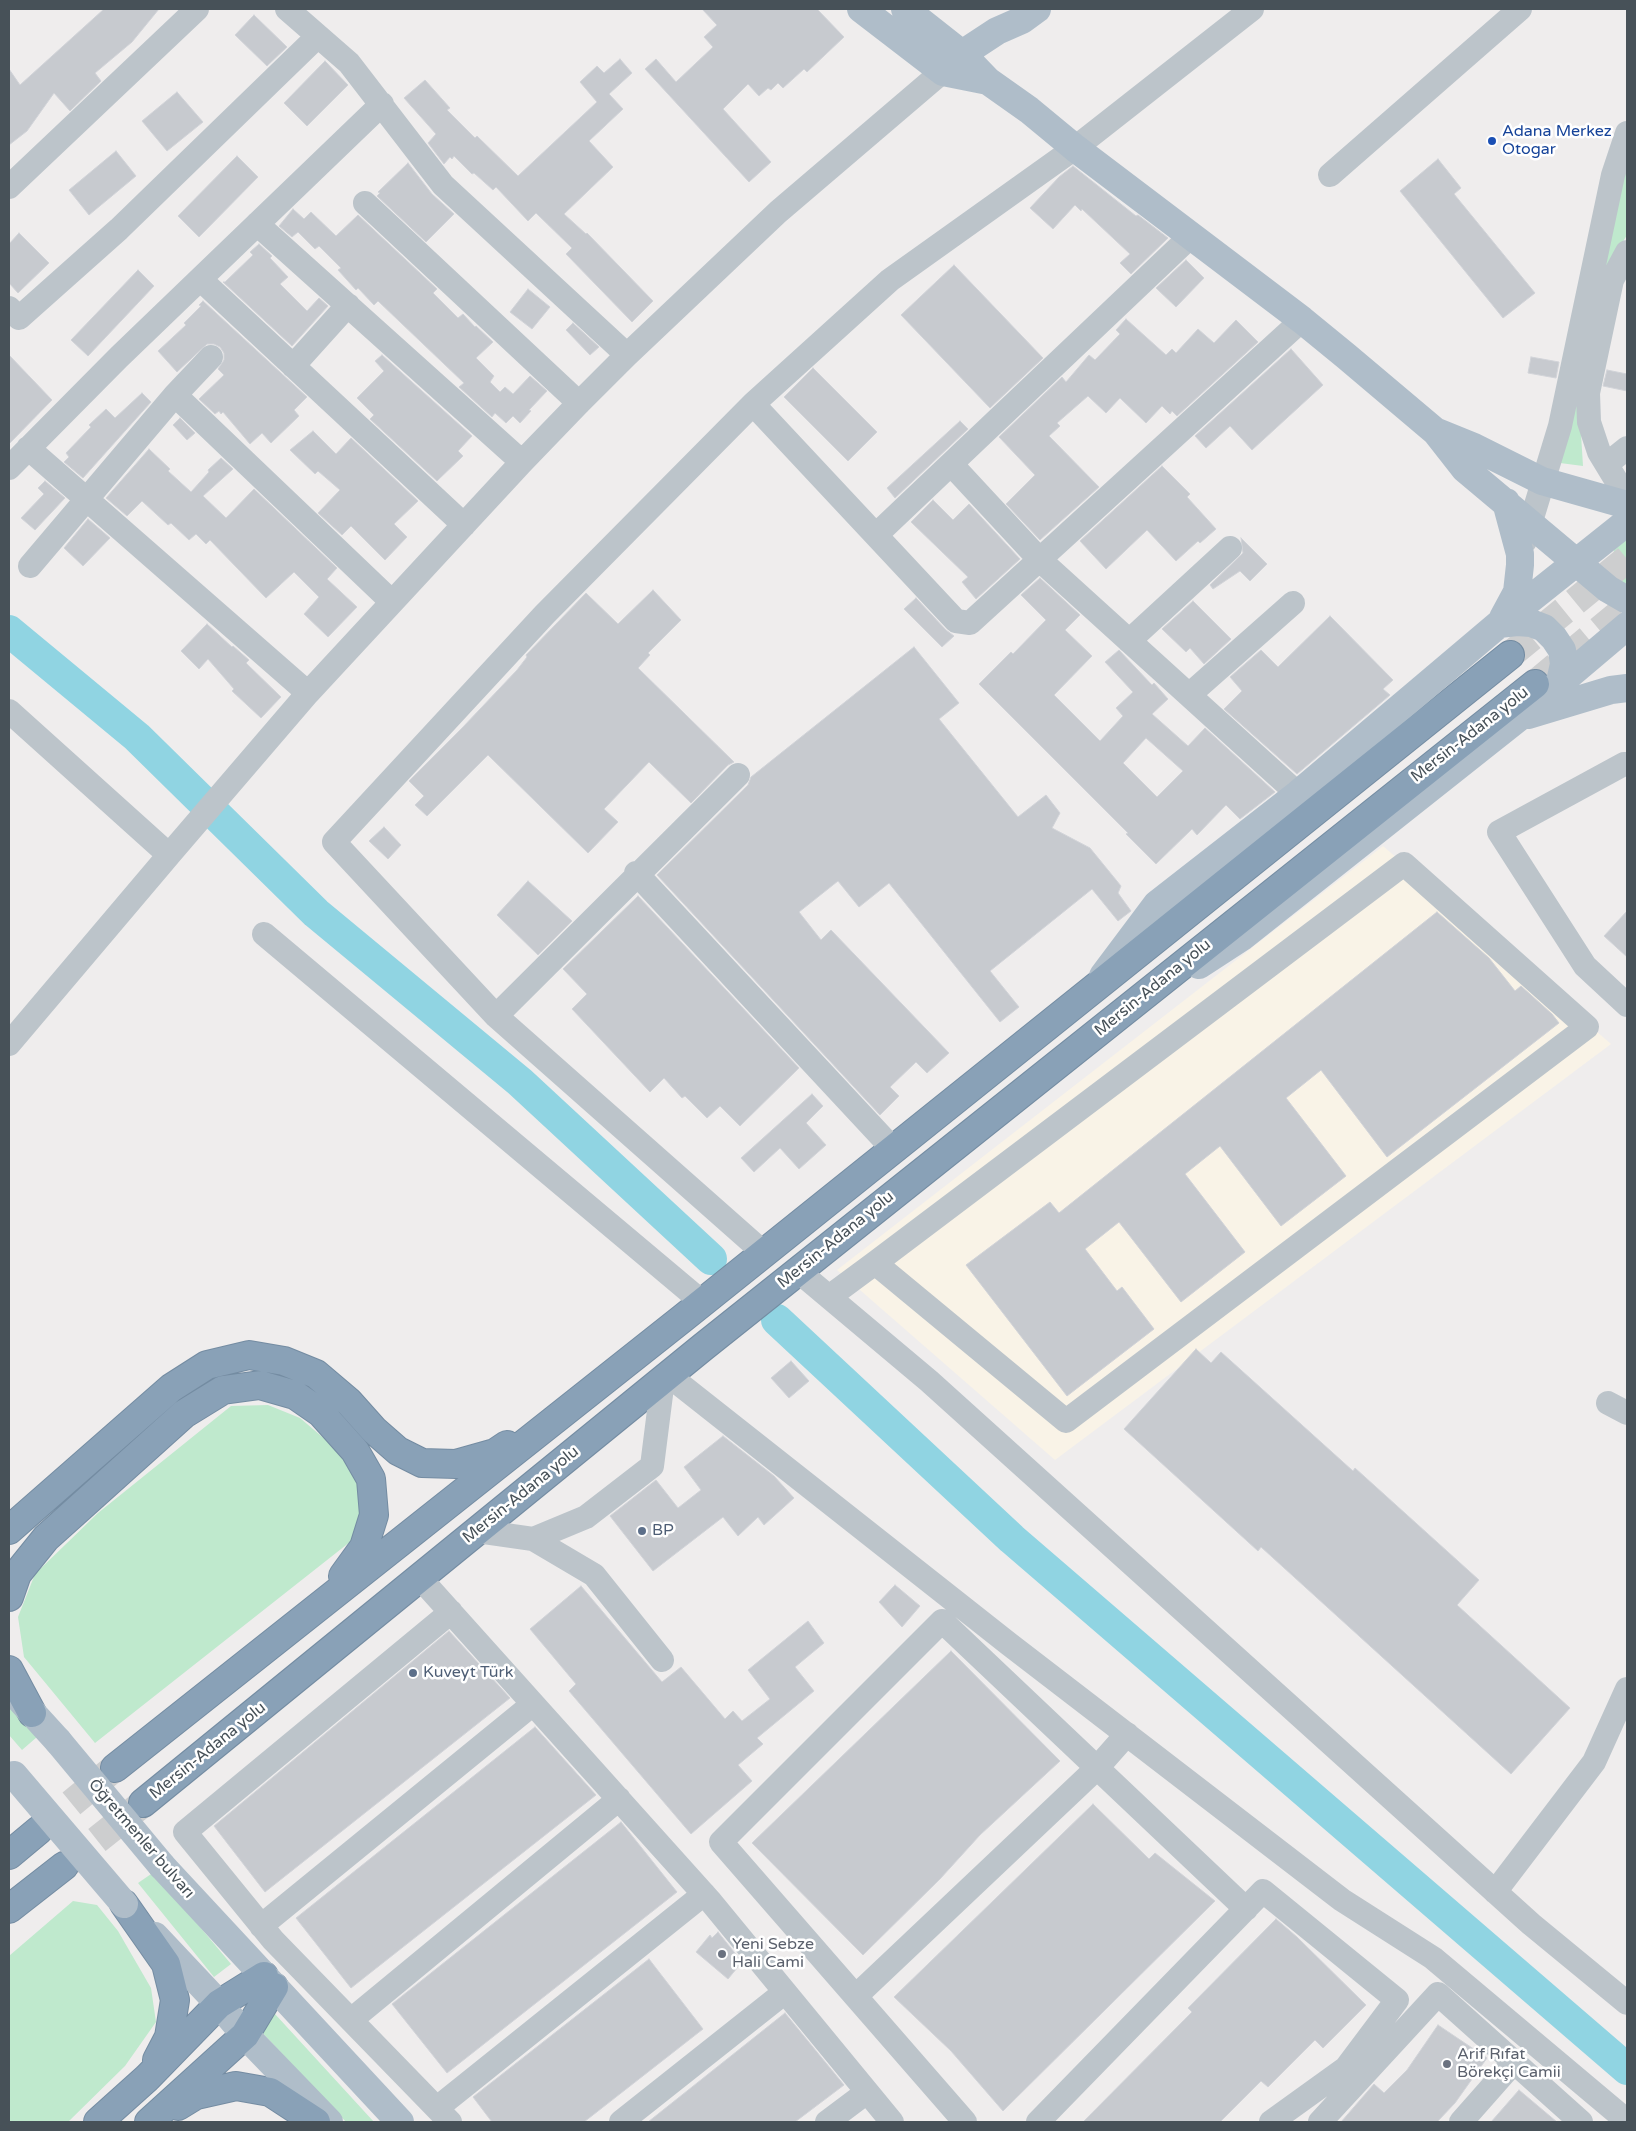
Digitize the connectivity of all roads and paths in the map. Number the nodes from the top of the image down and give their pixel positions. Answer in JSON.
{"nodes":[{"id":1,"x":197,"y":9,"type":"edge"},
{"id":2,"x":287,"y":9,"type":"edge"},
{"id":3,"x":861,"y":9,"type":"edge"},
{"id":4,"x":905,"y":9,"type":"edge"},
{"id":5,"x":1019,"y":9,"type":"edge"},
{"id":6,"x":1037,"y":9,"type":"edge"},
{"id":7,"x":1252,"y":9,"type":"edge"},
{"id":8,"x":1520,"y":9,"type":"edge"},
{"id":9,"x":997,"y":31,"type":"junction"},
{"id":10,"x":318,"y":36,"type":"junction"},
{"id":11,"x":962,"y":54,"type":"junction"},
{"id":12,"x":943,"y":72,"type":"junction"},
{"id":13,"x":988,"y":81,"type":"junction"},
{"id":14,"x":382,"y":104,"type":"junction"},
{"id":15,"x":1627,"y":133,"type":"edge"},
{"id":16,"x":1075,"y":148,"type":"junction"},
{"id":17,"x":1330,"y":175,"type":"dead end"},
{"id":18,"x":9,"y":187,"type":"edge"},
{"id":19,"x":365,"y":203,"type":"dead end"},
{"id":20,"x":257,"y":224,"type":"junction"},
{"id":21,"x":1191,"y":236,"type":"junction"},
{"id":22,"x":1627,"y":252,"type":"edge"},
{"id":23,"x":200,"y":279,"type":"junction"},
{"id":24,"x":348,"y":305,"type":"junction"},
{"id":25,"x":9,"y":308,"type":"edge"},
{"id":26,"x":1302,"y":320,"type":"junction"},
{"id":27,"x":628,"y":355,"type":"junction"},
{"id":28,"x":211,"y":356,"type":"dead end"},
{"id":29,"x":294,"y":366,"type":"junction"},
{"id":30,"x":175,"y":395,"type":"junction"},
{"id":31,"x":579,"y":403,"type":"junction"},
{"id":32,"x":753,"y":404,"type":"junction"},
{"id":33,"x":1436,"y":432,"type":"junction"},
{"id":34,"x":28,"y":448,"type":"junction"},
{"id":35,"x":1627,"y":448,"type":"edge"},
{"id":36,"x":522,"y":462,"type":"junction"},
{"id":37,"x":951,"y":464,"type":"junction"},
{"id":38,"x":1607,"y":464,"type":"junction"},
{"id":39,"x":9,"y":468,"type":"edge"},
{"id":40,"x":1542,"y":481,"type":"junction"},
{"id":41,"x":1627,"y":492,"type":"edge"},
{"id":42,"x":87,"y":499,"type":"junction"},
{"id":43,"x":1506,"y":502,"type":"junction"},
{"id":44,"x":1627,"y":505,"type":"edge"},
{"id":45,"x":1627,"y":522,"type":"edge"},
{"id":46,"x":1530,"y":524,"type":"junction"},
{"id":47,"x":464,"y":525,"type":"junction"},
{"id":48,"x":876,"y":535,"type":"junction"},
{"id":49,"x":1230,"y":548,"type":"dead end"},
{"id":50,"x":1520,"y":554,"type":"junction"},
{"id":51,"x":1040,"y":560,"type":"junction"},
{"id":52,"x":1576,"y":562,"type":"junction"},
{"id":53,"x":30,"y":566,"type":"dead end"},
{"id":54,"x":1627,"y":600,"type":"edge"},
{"id":55,"x":392,"y":602,"type":"junction"},
{"id":56,"x":1292,"y":603,"type":"dead end"},
{"id":57,"x":1500,"y":624,"type":"junction"},
{"id":58,"x":1627,"y":626,"type":"edge"},
{"id":59,"x":1129,"y":641,"type":"junction"},
{"id":60,"x":1510,"y":655,"type":"tunnel mouth"},
{"id":61,"x":1547,"y":683,"type":"junction"},
{"id":62,"x":1627,"y":688,"type":"edge"},
{"id":63,"x":308,"y":693,"type":"junction"},
{"id":64,"x":1189,"y":695,"type":"junction"},
{"id":65,"x":9,"y":711,"type":"edge"},
{"id":66,"x":1517,"y":719,"type":"junction"},
{"id":67,"x":1627,"y":764,"type":"edge"},
{"id":68,"x":738,"y":775,"type":"dead end"},
{"id":69,"x":1298,"y":794,"type":"junction"},
{"id":70,"x":169,"y":855,"type":"junction"},
{"id":71,"x":637,"y":874,"type":"junction"},
{"id":72,"x":264,"y":934,"type":"dead end"},
{"id":73,"x":1091,"y":991,"type":"junction"},
{"id":74,"x":1627,"y":1006,"type":"edge"},
{"id":75,"x":496,"y":1016,"type":"junction"},
{"id":76,"x":1113,"y":1020,"type":"junction"},
{"id":77,"x":9,"y":1044,"type":"edge"},
{"id":78,"x":893,"y":1149,"type":"junction"},
{"id":79,"x":764,"y":1253,"type":"junction"},
{"id":80,"x":875,"y":1263,"type":"junction"},
{"id":81,"x":798,"y":1271,"type":"junction"},
{"id":82,"x":829,"y":1298,"type":"junction"},
{"id":83,"x":692,"y":1310,"type":"junction"},
{"id":84,"x":666,"y":1377,"type":"junction"},
{"id":85,"x":43,"y":1500,"type":"junction"},
{"id":86,"x":9,"y":1522,"type":"edge"},
{"id":87,"x":9,"y":1530,"type":"edge"},
{"id":88,"x":477,"y":1531,"type":"junction"},
{"id":89,"x":532,"y":1539,"type":"junction"},
{"id":90,"x":420,"y":1578,"type":"junction"},
{"id":91,"x":9,"y":1597,"type":"edge"},
{"id":92,"x":451,"y":1612,"type":"junction"},
{"id":93,"x":662,"y":1660,"type":"dead end"},
{"id":94,"x":9,"y":1670,"type":"edge"},
{"id":95,"x":9,"y":1688,"type":"edge"},
{"id":96,"x":1627,"y":1689,"type":"edge"},
{"id":97,"x":533,"y":1704,"type":"junction"},
{"id":98,"x":32,"y":1713,"type":"junction"},
{"id":99,"x":1127,"y":1734,"type":"junction"},
{"id":100,"x":1097,"y":1768,"type":"junction"},
{"id":101,"x":11,"y":1772,"type":"edge"},
{"id":102,"x":618,"y":1799,"type":"junction"},
{"id":103,"x":143,"y":1803,"type":"tunnel mouth"},
{"id":104,"x":39,"y":1830,"type":"tunnel mouth"},
{"id":105,"x":9,"y":1855,"type":"edge"},
{"id":106,"x":64,"y":1866,"type":"tunnel mouth"},
{"id":107,"x":1495,"y":1892,"type":"junction"},
{"id":108,"x":704,"y":1894,"type":"junction"},
{"id":109,"x":124,"y":1904,"type":"junction"},
{"id":110,"x":9,"y":1909,"type":"edge"},
{"id":111,"x":1246,"y":1909,"type":"junction"},
{"id":112,"x":261,"y":1926,"type":"junction"},
{"id":113,"x":269,"y":1982,"type":"junction"},
{"id":114,"x":785,"y":1992,"type":"junction"},
{"id":115,"x":856,"y":1996,"type":"junction"},
{"id":116,"x":1627,"y":2003,"type":"edge"},
{"id":117,"x":219,"y":2004,"type":"junction"},
{"id":118,"x":351,"y":2020,"type":"junction"},
{"id":119,"x":245,"y":2035,"type":"junction"},
{"id":120,"x":1514,"y":2062,"type":"junction"},
{"id":121,"x":147,"y":2078,"type":"junction"},
{"id":122,"x":867,"y":2092,"type":"junction"},
{"id":123,"x":443,"y":2115,"type":"edge"},
{"id":124,"x":1627,"y":2121,"type":"edge"},
{"id":125,"x":98,"y":2122,"type":"edge"},
{"id":126,"x":149,"y":2122,"type":"edge"},
{"id":127,"x":154,"y":2122,"type":"edge"},
{"id":128,"x":316,"y":2122,"type":"edge"},
{"id":129,"x":329,"y":2122,"type":"edge"},
{"id":130,"x":400,"y":2122,"type":"edge"},
{"id":131,"x":621,"y":2122,"type":"edge"},
{"id":132,"x":828,"y":2122,"type":"edge"},
{"id":133,"x":892,"y":2122,"type":"edge"},
{"id":134,"x":965,"y":2122,"type":"edge"},
{"id":135,"x":1038,"y":2122,"type":"edge"},
{"id":136,"x":1271,"y":2122,"type":"edge"},
{"id":137,"x":1320,"y":2122,"type":"edge"},
{"id":138,"x":1461,"y":2122,"type":"edge"},
{"id":139,"x":1581,"y":2122,"type":"edge"}],
"edges":[{"from":1,"to":18,"type":"street"},
{"from":2,"to":10,"type":"street"},
{"from":3,"to":12,"type":"main road"},
{"from":4,"to":11,"type":"main road"},
{"from":5,"to":9,"type":"main road"},
{"from":6,"to":9,"type":"main road"},
{"from":7,"to":16,"type":"street"},
{"from":8,"to":17,"type":"street"},
{"from":9,"to":11,"type":"main road"},
{"from":10,"to":14,"type":"street"},
{"from":10,"to":25,"type":"street"},
{"from":11,"to":12,"type":"street"},
{"from":11,"to":13,"type":"main road"},
{"from":12,"to":13,"type":"main road"},
{"from":12,"to":27,"type":"street"},
{"from":13,"to":16,"type":"main road"},
{"from":14,"to":20,"type":"street"},
{"from":14,"to":27,"type":"street"},
{"from":15,"to":40,"type":"street"},
{"from":16,"to":21,"type":"main road"},
{"from":16,"to":32,"type":"street"},
{"from":19,"to":31,"type":"street"},
{"from":20,"to":23,"type":"street"},
{"from":20,"to":24,"type":"street"},
{"from":21,"to":26,"type":"main road"},
{"from":21,"to":37,"type":"street"},
{"from":22,"to":38,"type":"street"},
{"from":23,"to":29,"type":"street"},
{"from":23,"to":34,"type":"street"},
{"from":24,"to":29,"type":"street"},
{"from":24,"to":36,"type":"street"},
{"from":26,"to":33,"type":"main road"},
{"from":26,"to":51,"type":"street"},
{"from":27,"to":31,"type":"street"},
{"from":28,"to":30,"type":"street"},
{"from":29,"to":47,"type":"street"},
{"from":30,"to":42,"type":"street"},
{"from":30,"to":55,"type":"street"},
{"from":31,"to":36,"type":"street"},
{"from":32,"to":48,"type":"street"},
{"from":32,"to":75,"type":"street"},
{"from":33,"to":40,"type":"main road"},
{"from":33,"to":43,"type":"main road"},
{"from":34,"to":39,"type":"street"},
{"from":34,"to":42,"type":"street"},
{"from":35,"to":38,"type":"street"},
{"from":36,"to":47,"type":"street"},
{"from":37,"to":48,"type":"street"},
{"from":37,"to":51,"type":"street"},
{"from":38,"to":41,"type":"street"},
{"from":40,"to":44,"type":"main road"},
{"from":40,"to":46,"type":"street"},
{"from":42,"to":53,"type":"street"},
{"from":42,"to":63,"type":"street"},
{"from":43,"to":46,"type":"main road"},
{"from":43,"to":50,"type":"main road"},
{"from":45,"to":52,"type":"main road"},
{"from":46,"to":50,"type":"street"},
{"from":46,"to":52,"type":"main road"},
{"from":47,"to":55,"type":"street"},
{"from":48,"to":51,"type":"street"},
{"from":49,"to":59,"type":"street"},
{"from":50,"to":57,"type":"main road"},
{"from":51,"to":59,"type":"street"},
{"from":52,"to":54,"type":"main road"},
{"from":52,"to":57,"type":"main road"},
{"from":55,"to":63,"type":"street"},
{"from":56,"to":64,"type":"street"},
{"from":57,"to":61,"type":"main road"},
{"from":57,"to":69,"type":"main road"},
{"from":58,"to":61,"type":"main road"},
{"from":59,"to":64,"type":"street"},
{"from":60,"to":73,"type":"highway"},
{"from":61,"to":66,"type":"main road"},
{"from":61,"to":76,"type":"highway","name":"Mersin-Adana yolu"},
{"from":62,"to":66,"type":"main road"},
{"from":63,"to":70,"type":"street"},
{"from":64,"to":69,"type":"street"},
{"from":65,"to":70,"type":"street"},
{"from":66,"to":76,"type":"main road"},
{"from":67,"to":74,"type":"street"},
{"from":68,"to":71,"type":"street"},
{"from":69,"to":73,"type":"main road"},
{"from":70,"to":77,"type":"street"},
{"from":71,"to":75,"type":"street"},
{"from":71,"to":78,"type":"street"},
{"from":72,"to":83,"type":"street"},
{"from":73,"to":78,"type":"highway"},
{"from":75,"to":79,"type":"street"},
{"from":76,"to":81,"type":"highway","name":"Mersin-Adana yolu"},
{"from":78,"to":79,"type":"highway"},
{"from":79,"to":83,"type":"highway"},
{"from":80,"to":80,"type":"street"},
{"from":80,"to":82,"type":"street"},
{"from":81,"to":82,"type":"street"},
{"from":81,"to":84,"type":"highway","name":"Mersin-Adana yolu"},
{"from":82,"to":107,"type":"street"},
{"from":83,"to":85,"type":"highway"},
{"from":83,"to":91,"type":"highway"},
{"from":84,"to":88,"type":"highway","name":"Mersin-Adana yolu"},
{"from":84,"to":89,"type":"street"},
{"from":84,"to":99,"type":"street"},
{"from":85,"to":86,"type":"highway"},
{"from":85,"to":87,"type":"highway"},
{"from":88,"to":89,"type":"street"},
{"from":88,"to":90,"type":"highway","name":"Mersin-Adana yolu"},
{"from":89,"to":93,"type":"street"},
{"from":90,"to":92,"type":"street"},
{"from":90,"to":103,"type":"highway","name":"Mersin-Adana yolu"},
{"from":92,"to":97,"type":"street"},
{"from":92,"to":112,"type":"street"},
{"from":94,"to":98,"type":"highway"},
{"from":95,"to":98,"type":"main road","name":"Öğretmenler bulvarı"},
{"from":96,"to":107,"type":"street"},
{"from":97,"to":102,"type":"street"},
{"from":97,"to":112,"type":"street"},
{"from":98,"to":113,"type":"main road","name":"Öğretmenler bulvarı","bridge":true},
{"from":99,"to":100,"type":"street"},
{"from":99,"to":124,"type":"street"},
{"from":100,"to":111,"type":"street"},
{"from":100,"to":115,"type":"street"},
{"from":100,"to":115,"type":"street"},
{"from":101,"to":109,"type":"main road","bridge":true},
{"from":102,"to":108,"type":"street"},
{"from":102,"to":118,"type":"street"},
{"from":104,"to":105,"type":"highway"},
{"from":106,"to":110,"type":"highway"},
{"from":107,"to":116,"type":"street"},
{"from":108,"to":114,"type":"street"},
{"from":108,"to":123,"type":"street"},
{"from":109,"to":117,"type":"main road"},
{"from":109,"to":121,"type":"highway"},
{"from":111,"to":135,"type":"street"},
{"from":111,"to":136,"type":"street"},
{"from":112,"to":118,"type":"street"},
{"from":113,"to":117,"type":"highway"},
{"from":113,"to":119,"type":"highway"},
{"from":113,"to":130,"type":"main road","name":"Öğretmenler bulvarı"},
{"from":114,"to":122,"type":"street"},
{"from":114,"to":131,"type":"street"},
{"from":115,"to":134,"type":"street"},
{"from":117,"to":119,"type":"main road"},
{"from":117,"to":121,"type":"highway"},
{"from":118,"to":123,"type":"street"},
{"from":119,"to":126,"type":"highway"},
{"from":119,"to":129,"type":"main road"},
{"from":120,"to":137,"type":"street"},
{"from":120,"to":138,"type":"street"},
{"from":120,"to":139,"type":"street"},
{"from":121,"to":125,"type":"highway"},
{"from":122,"to":132,"type":"street"},
{"from":122,"to":133,"type":"street"},
{"from":127,"to":128,"type":"highway"}]}
